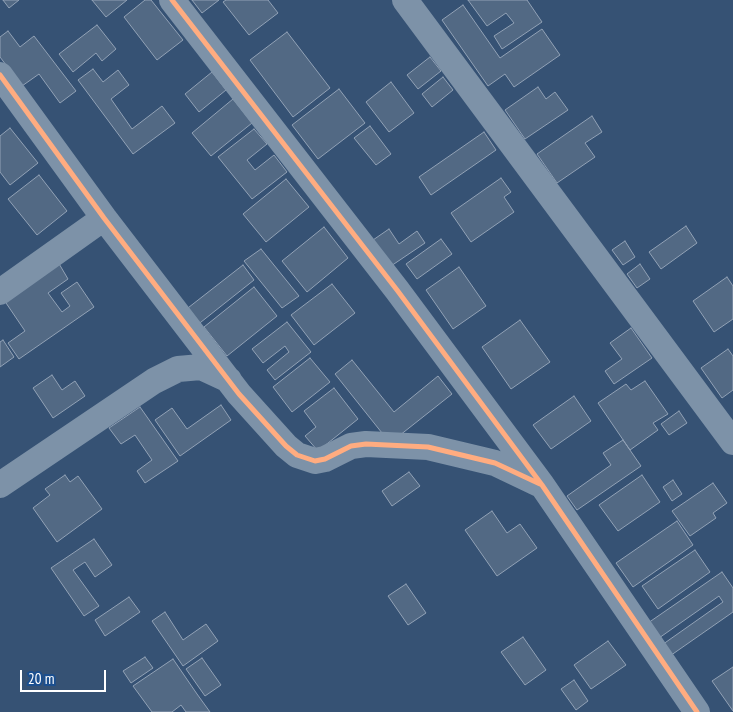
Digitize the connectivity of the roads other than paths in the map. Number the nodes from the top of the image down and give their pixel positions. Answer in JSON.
{"nodes":[{"id":1,"x":172,"y":0,"type":"edge"},
{"id":2,"x":405,"y":0,"type":"edge"},
{"id":3,"x":0,"y":75,"type":"edge"},
{"id":4,"x":104,"y":218,"type":"junction"},
{"id":5,"x":0,"y":292,"type":"edge"},
{"id":6,"x":228,"y":380,"type":"junction"},
{"id":7,"x":733,"y":442,"type":"edge"},
{"id":8,"x":0,"y":485,"type":"edge"},
{"id":9,"x":542,"y":485,"type":"junction"},
{"id":10,"x":697,"y":712,"type":"edge"}],
"edges":[{"from":1,"to":9,"type":"street"},
{"from":2,"to":7,"type":"street"},
{"from":3,"to":4,"type":"street"},
{"from":4,"to":5,"type":"street"},
{"from":4,"to":6,"type":"street"},
{"from":6,"to":8,"type":"street"},
{"from":6,"to":9,"type":"street"},
{"from":9,"to":10,"type":"street"}]}
